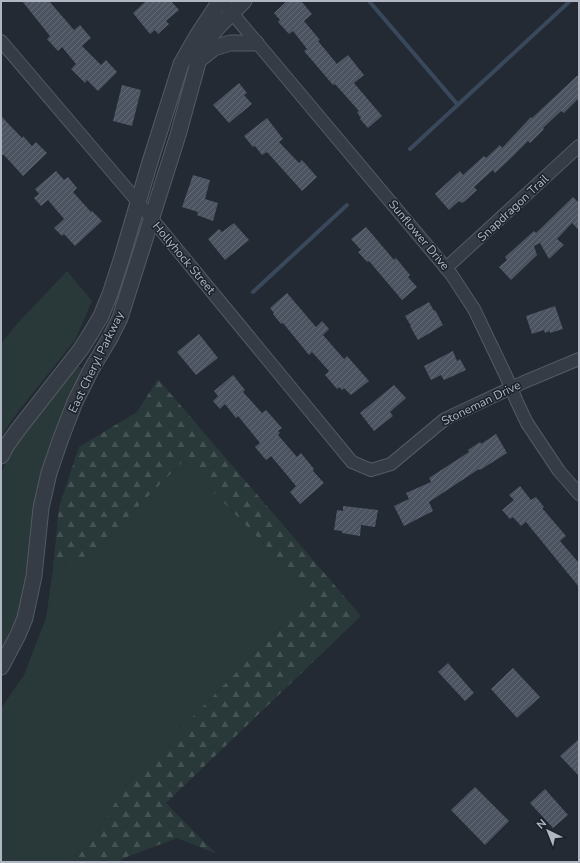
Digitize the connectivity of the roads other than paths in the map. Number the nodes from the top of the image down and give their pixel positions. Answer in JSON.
{"nodes":[{"id":1,"x":221,"y":1,"type":"edge"},
{"id":2,"x":244,"y":1,"type":"edge"},
{"id":3,"x":232,"y":13,"type":"junction"},
{"id":4,"x":1,"y":41,"type":"edge"},
{"id":5,"x":256,"y":42,"type":"junction"},
{"id":6,"x":199,"y":59,"type":"junction"},
{"id":7,"x":579,"y":146,"type":"edge"},
{"id":8,"x":138,"y":202,"type":"junction"},
{"id":9,"x":151,"y":219,"type":"junction"},
{"id":10,"x":446,"y":268,"type":"junction"},
{"id":11,"x":579,"y":359,"type":"edge"},
{"id":12,"x":511,"y":388,"type":"junction"},
{"id":13,"x":1,"y":456,"type":"edge"},
{"id":14,"x":370,"y":470,"type":"joint"},
{"id":15,"x":579,"y":494,"type":"edge"},
{"id":16,"x":1,"y":667,"type":"edge"}],
"edges":[{"from":1,"to":3,"type":"street","name":"Sunflower Drive"},
{"from":1,"to":8,"type":"street","name":"East Cheryl Parkway"},
{"from":2,"to":3,"type":"street","name":"East Cheryl Parkway"},
{"from":3,"to":5,"type":"street","name":"Sunflower Drive"},
{"from":3,"to":6,"type":"street","name":"East Cheryl Parkway"},
{"from":4,"to":8,"type":"street","name":"Hollyhock Street"},
{"from":5,"to":6,"type":"street"},
{"from":5,"to":10,"type":"street","name":"Sunflower Drive"},
{"from":6,"to":9,"type":"street","name":"East Cheryl Parkway"},
{"from":7,"to":10,"type":"street","name":"Snapdragon Trail"},
{"from":8,"to":9,"type":"street","name":"Hollyhock Street"},
{"from":8,"to":13,"type":"street","name":"East Cheryl Parkway"},
{"from":9,"to":14,"type":"street","name":"Hollyhock Street"},
{"from":9,"to":16,"type":"street","name":"East Cheryl Parkway"},
{"from":10,"to":12,"type":"street","name":"Sunflower Drive"},
{"from":11,"to":12,"type":"street","name":"Stoneman Drive"},
{"from":12,"to":14,"type":"street","name":"Stoneman Drive"},
{"from":12,"to":15,"type":"street","name":"Sunflower Drive"}]}
